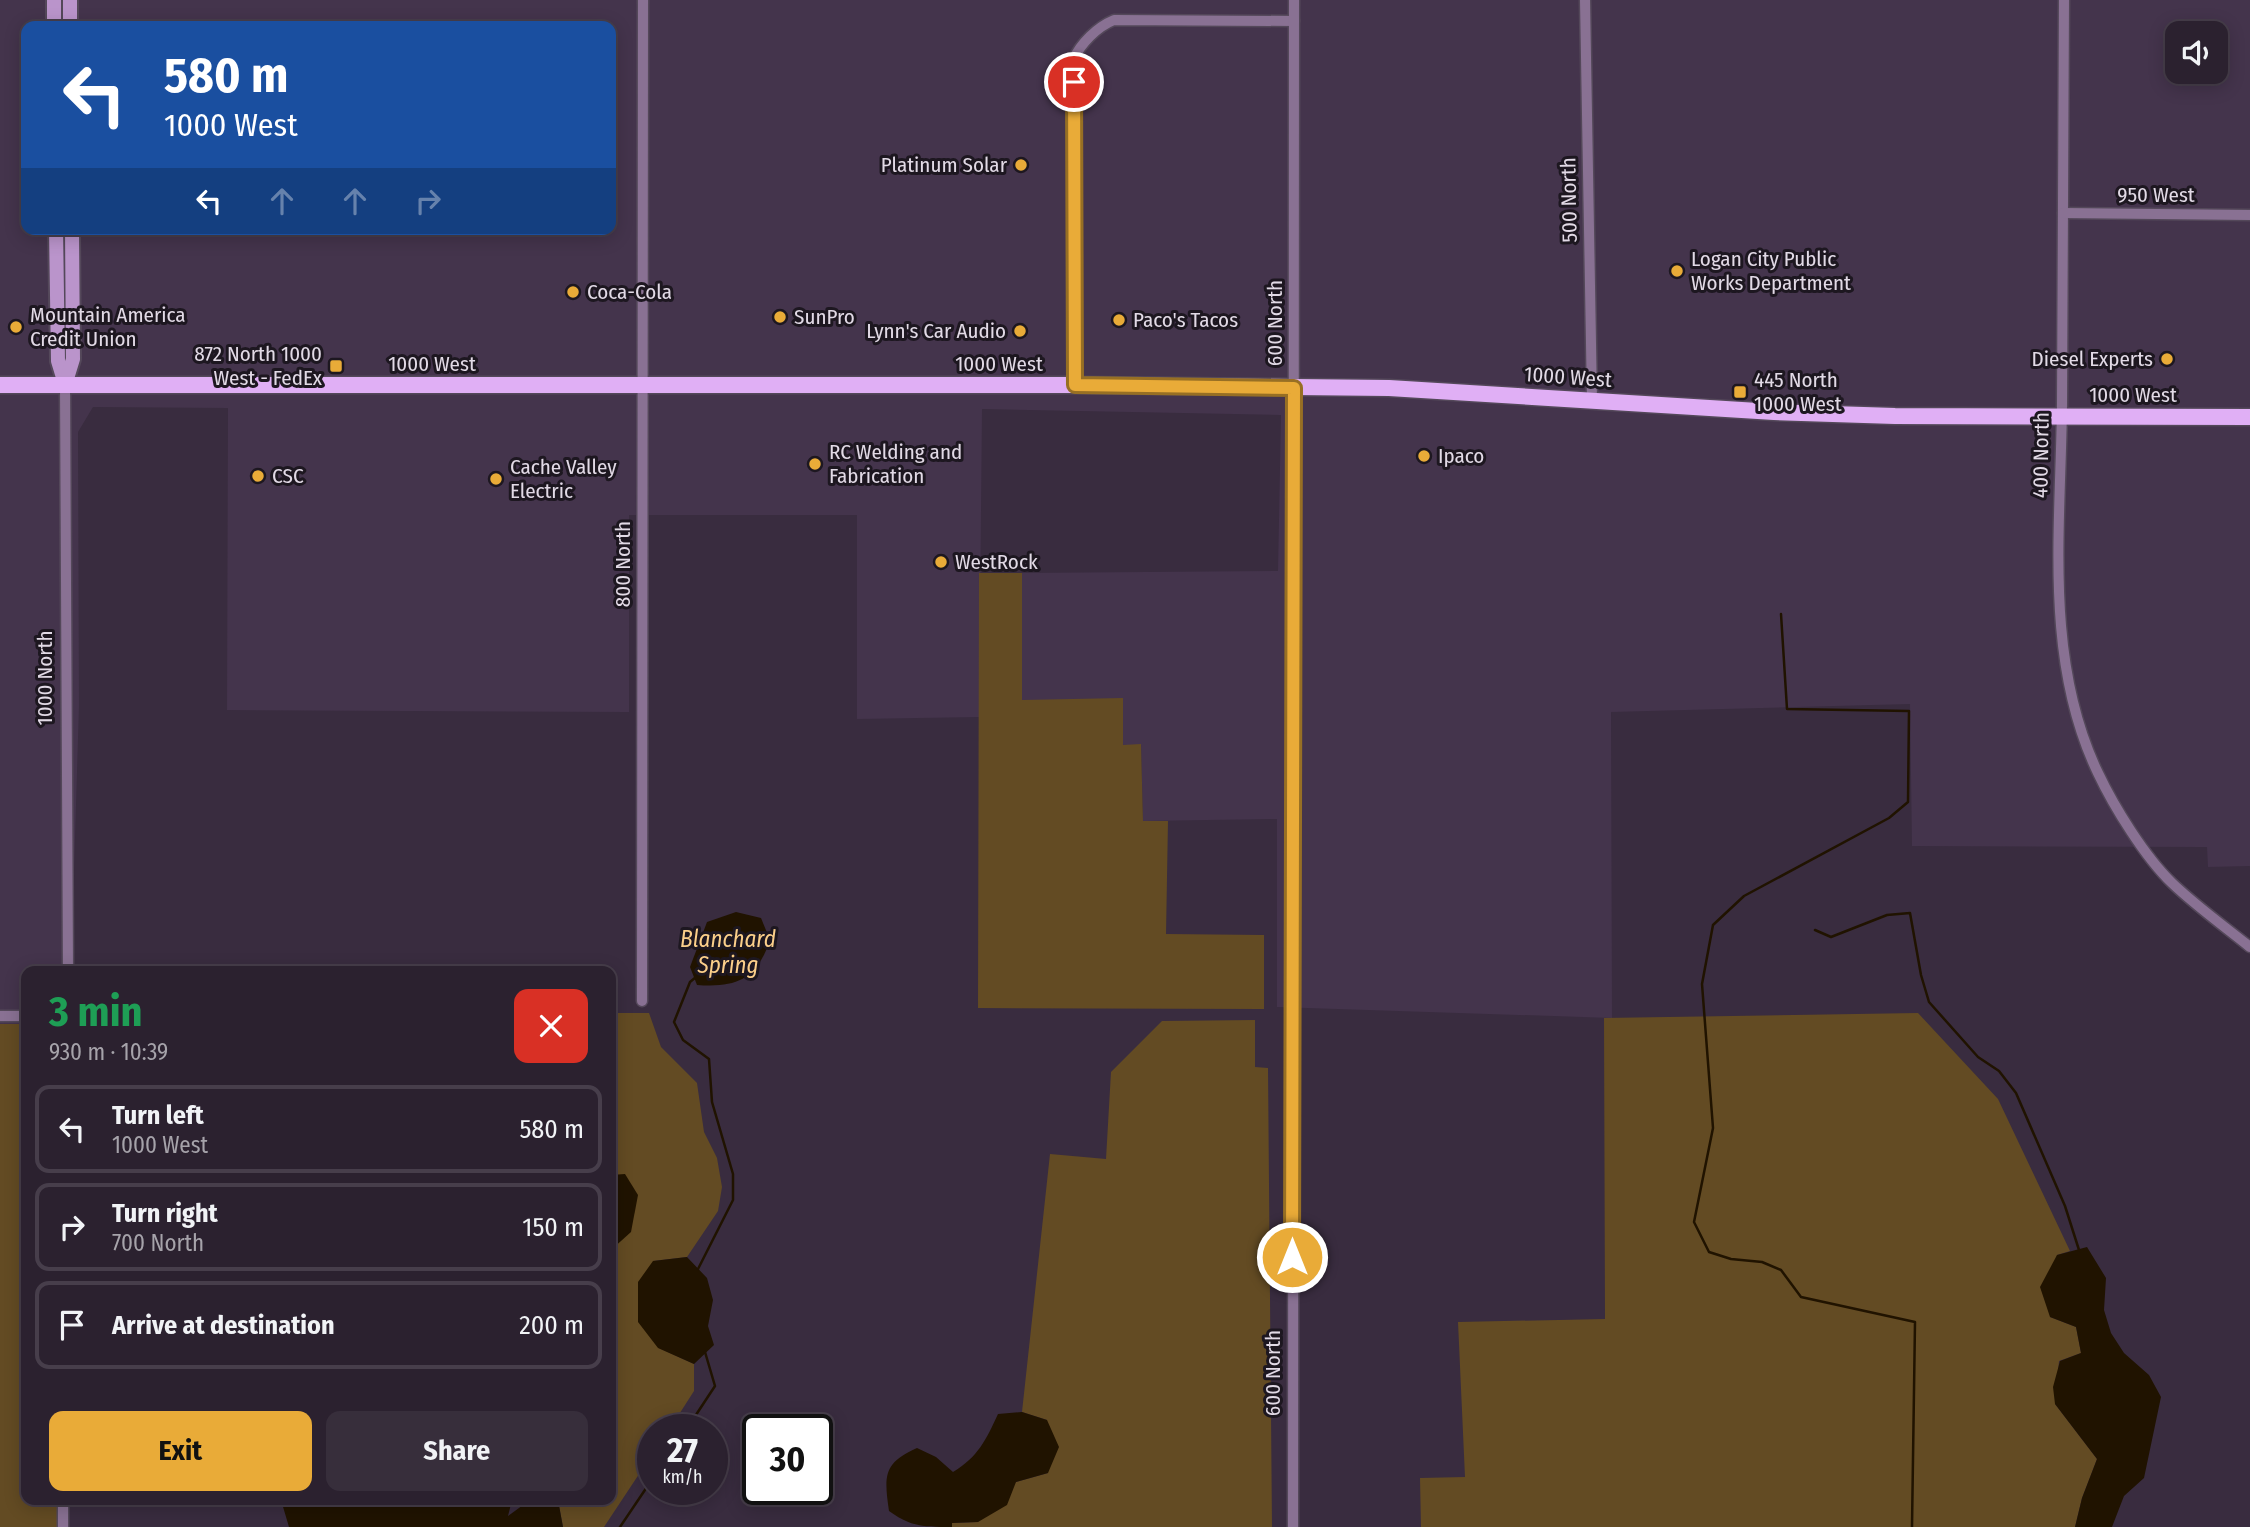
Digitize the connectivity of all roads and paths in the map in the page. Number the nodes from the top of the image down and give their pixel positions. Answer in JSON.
{"nodes":[{"id":1,"x":54,"y":0,"type":"edge"},
{"id":2,"x":70,"y":0,"type":"edge"},
{"id":3,"x":643,"y":0,"type":"edge"},
{"id":4,"x":1294,"y":0,"type":"edge"},
{"id":5,"x":1585,"y":0,"type":"edge"},
{"id":6,"x":2064,"y":0,"type":"edge"},
{"id":7,"x":54,"y":21,"type":"edge"},
{"id":8,"x":70,"y":21,"type":"edge"},
{"id":9,"x":1294,"y":21,"type":"junction"},
{"id":10,"x":2063,"y":213,"type":"junction"},
{"id":11,"x":2250,"y":215,"type":"edge"},
{"id":12,"x":56,"y":235,"type":"edge"},
{"id":13,"x":72,"y":235,"type":"edge"},
{"id":14,"x":0,"y":385,"type":"edge"},
{"id":15,"x":65,"y":385,"type":"junction"},
{"id":16,"x":643,"y":385,"type":"junction"},
{"id":17,"x":1075,"y":385,"type":"junction"},
{"id":18,"x":1294,"y":388,"type":"junction"},
{"id":19,"x":1592,"y":400,"type":"junction"},
{"id":20,"x":2062,"y":416,"type":"junction"},
{"id":21,"x":2250,"y":417,"type":"edge"},
{"id":22,"x":2250,"y":947,"type":"edge"},
{"id":23,"x":68,"y":966,"type":"edge"},
{"id":24,"x":642,"y":1001,"type":"dead end"},
{"id":25,"x":0,"y":1016,"type":"edge"},
{"id":26,"x":21,"y":1016,"type":"edge"},
{"id":27,"x":63,"y":1505,"type":"edge"},
{"id":28,"x":63,"y":1527,"type":"edge"},
{"id":29,"x":1293,"y":1527,"type":"edge"}],
"edges":[{"from":1,"to":7,"type":"street"},
{"from":2,"to":8,"type":"street"},
{"from":3,"to":16,"type":"street","name":"800 North"},
{"from":4,"to":9,"type":"street","name":"600 North"},
{"from":5,"to":19,"type":"street","name":"500 North"},
{"from":6,"to":10,"type":"street","name":"400 North"},
{"from":9,"to":17,"type":"street"},
{"from":9,"to":18,"type":"street","name":"600 North"},
{"from":10,"to":11,"type":"street","name":"950 West"},
{"from":10,"to":20,"type":"street","name":"400 North"},
{"from":12,"to":15,"type":"street","name":"1000 North"},
{"from":13,"to":15,"type":"street","name":"1000 North"},
{"from":14,"to":15,"type":"main road","name":"1000 West"},
{"from":15,"to":16,"type":"main road","name":"1000 West"},
{"from":15,"to":23,"type":"street","name":"1000 North"},
{"from":16,"to":17,"type":"main road","name":"1000 West"},
{"from":16,"to":24,"type":"street","name":"800 North"},
{"from":17,"to":18,"type":"main road","name":"1000 West"},
{"from":18,"to":19,"type":"main road","name":"1000 West"},
{"from":18,"to":29,"type":"street","name":"600 North"},
{"from":19,"to":20,"type":"main road","name":"1000 West"},
{"from":20,"to":21,"type":"main road","name":"1000 West"},
{"from":20,"to":22,"type":"street","name":"400 North"},
{"from":25,"to":26,"type":"street"},
{"from":27,"to":28,"type":"street"}]}
